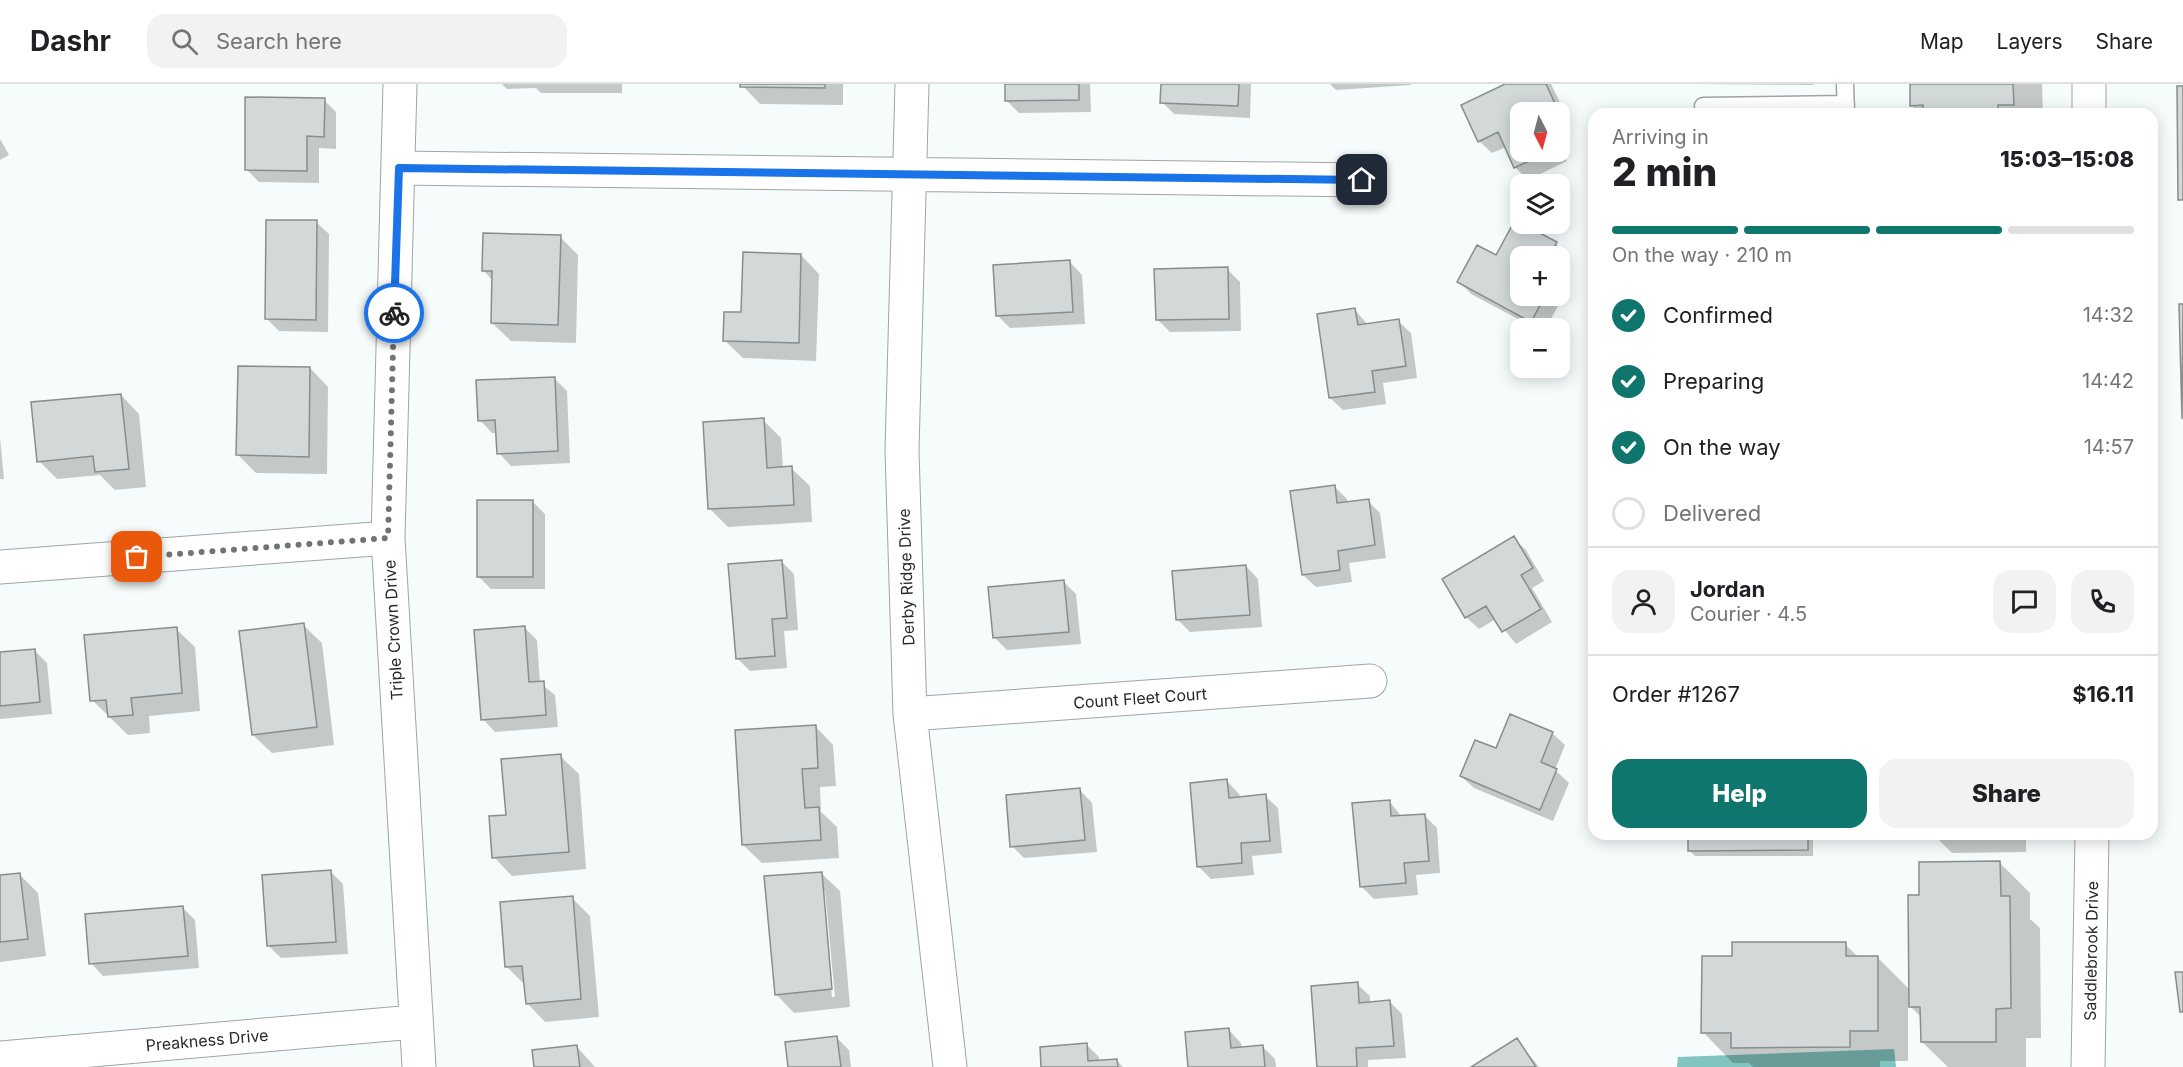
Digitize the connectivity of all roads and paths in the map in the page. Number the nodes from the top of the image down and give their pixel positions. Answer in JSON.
{"nodes":[{"id":1,"x":400,"y":84,"type":"edge"},
{"id":2,"x":912,"y":84,"type":"edge"},
{"id":3,"x":1845,"y":84,"type":"edge"},
{"id":4,"x":2089,"y":84,"type":"edge"},
{"id":5,"x":1703,"y":106,"type":"dead end"},
{"id":6,"x":1798,"y":108,"type":"edge"},
{"id":7,"x":1846,"y":108,"type":"edge"},
{"id":8,"x":2089,"y":108,"type":"edge"},
{"id":9,"x":399,"y":168,"type":"junction"},
{"id":10,"x":907,"y":174,"type":"junction"},
{"id":11,"x":1362,"y":180,"type":"dead end"},
{"id":12,"x":388,"y":538,"type":"junction"},
{"id":13,"x":0,"y":567,"type":"edge"},
{"id":14,"x":1370,"y":681,"type":"dead end"},
{"id":15,"x":910,"y":714,"type":"junction"},
{"id":16,"x":2092,"y":840,"type":"edge"},
{"id":17,"x":414,"y":1022,"type":"junction"},
{"id":18,"x":0,"y":1058,"type":"edge"},
{"id":19,"x":419,"y":1067,"type":"edge"},
{"id":20,"x":950,"y":1067,"type":"edge"},
{"id":21,"x":2088,"y":1067,"type":"edge"}],
"edges":[{"from":1,"to":9,"type":"street","name":"Triple Crown Drive"},
{"from":2,"to":10,"type":"street","name":"Derby Ridge Drive"},
{"from":3,"to":7,"type":"lane"},
{"from":4,"to":8,"type":"street"},
{"from":5,"to":6,"type":"lane"},
{"from":9,"to":10,"type":"street"},
{"from":9,"to":12,"type":"street","name":"Triple Crown Drive"},
{"from":10,"to":11,"type":"street"},
{"from":10,"to":15,"type":"street","name":"Derby Ridge Drive"},
{"from":12,"to":13,"type":"street"},
{"from":12,"to":17,"type":"street","name":"Triple Crown Drive"},
{"from":14,"to":15,"type":"street","name":"Count Fleet Court"},
{"from":15,"to":20,"type":"street","name":"Derby Ridge Drive"},
{"from":16,"to":21,"type":"street","name":"Saddlebrook Drive"},
{"from":17,"to":18,"type":"street","name":"Preakness Drive"},
{"from":17,"to":19,"type":"street","name":"Triple Crown Drive"}]}
